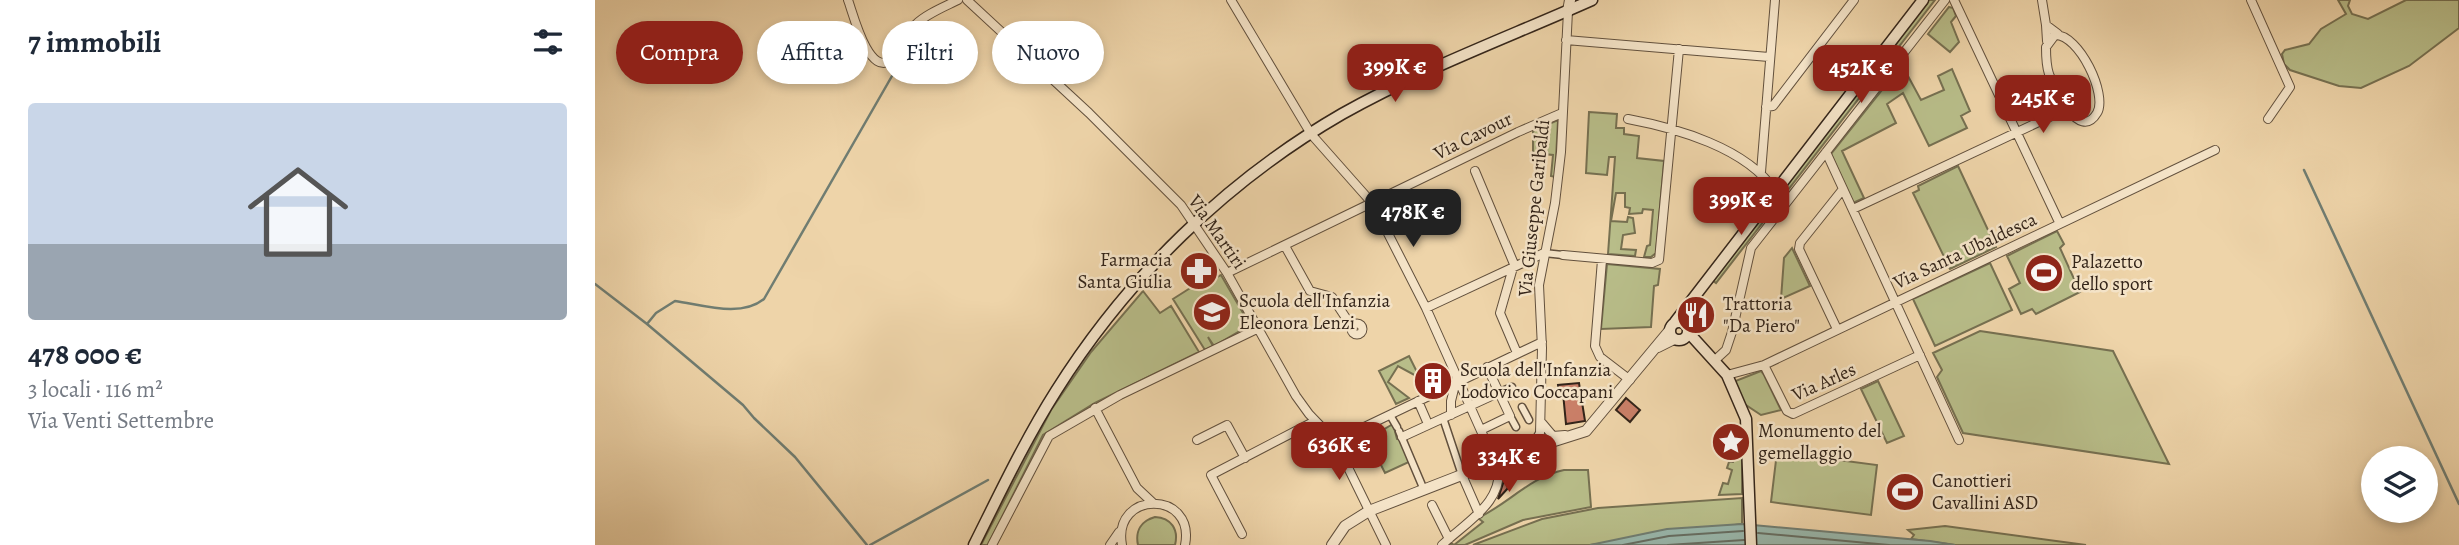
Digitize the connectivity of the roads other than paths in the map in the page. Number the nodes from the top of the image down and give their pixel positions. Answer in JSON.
{"nodes":[{"id":1,"x":848,"y":0,"type":"edge"},
{"id":2,"x":958,"y":0,"type":"edge"},
{"id":3,"x":967,"y":0,"type":"edge"},
{"id":4,"x":1231,"y":0,"type":"edge"},
{"id":5,"x":1592,"y":0,"type":"edge"},
{"id":6,"x":1775,"y":0,"type":"edge"},
{"id":7,"x":1854,"y":0,"type":"edge"},
{"id":8,"x":1923,"y":0,"type":"edge"},
{"id":9,"x":1945,"y":0,"type":"edge"},
{"id":10,"x":2042,"y":0,"type":"edge"},
{"id":11,"x":2251,"y":0,"type":"edge"},
{"id":12,"x":1955,"y":2,"type":"edge"},
{"id":13,"x":1569,"y":5,"type":"edge"},
{"id":14,"x":2046,"y":25,"type":"junction"},
{"id":15,"x":2060,"y":35,"type":"junction"},
{"id":16,"x":1566,"y":40,"type":"junction"},
{"id":17,"x":2047,"y":41,"type":"junction"},
{"id":18,"x":1679,"y":49,"type":"junction"},
{"id":19,"x":1769,"y":57,"type":"junction"},
{"id":20,"x":2060,"y":98,"type":"junction"},
{"id":21,"x":1766,"y":107,"type":"junction"},
{"id":22,"x":1562,"y":113,"type":"junction"},
{"id":23,"x":2058,"y":113,"type":"junction"},
{"id":24,"x":2071,"y":113,"type":"junction"},
{"id":25,"x":1628,"y":119,"type":"dead end"},
{"id":26,"x":2268,"y":119,"type":"dead end"},
{"id":27,"x":1673,"y":127,"type":"junction"},
{"id":28,"x":2016,"y":132,"type":"junction"},
{"id":29,"x":1311,"y":134,"type":"junction"},
{"id":30,"x":2215,"y":150,"type":"dead end"},
{"id":31,"x":1826,"y":152,"type":"junction"},
{"id":32,"x":1475,"y":171,"type":"dead end"},
{"id":33,"x":1761,"y":172,"type":"junction"},
{"id":34,"x":1843,"y":189,"type":"junction"},
{"id":35,"x":1775,"y":191,"type":"junction"},
{"id":36,"x":1373,"y":204,"type":"junction"},
{"id":37,"x":1853,"y":209,"type":"junction"},
{"id":38,"x":2060,"y":223,"type":"junction"},
{"id":39,"x":1193,"y":224,"type":"junction"},
{"id":40,"x":1285,"y":246,"type":"junction"},
{"id":41,"x":1544,"y":253,"type":"junction"},
{"id":42,"x":1563,"y":255,"type":"joint"},
{"id":43,"x":1602,"y":260,"type":"junction"},
{"id":44,"x":1513,"y":269,"type":"junction"},
{"id":45,"x":1227,"y":273,"type":"junction"},
{"id":46,"x":1896,"y":302,"type":"junction"},
{"id":47,"x":1426,"y":308,"type":"junction"},
{"id":48,"x":1352,"y":327,"type":"dead end"},
{"id":49,"x":1259,"y":328,"type":"junction"},
{"id":50,"x":1837,"y":329,"type":"junction"},
{"id":51,"x":1679,"y":331,"type":"junction"},
{"id":52,"x":1542,"y":342,"type":"junction"},
{"id":53,"x":1517,"y":353,"type":"junction"},
{"id":54,"x":1920,"y":355,"type":"junction"},
{"id":55,"x":1714,"y":361,"type":"junction"},
{"id":56,"x":1764,"y":365,"type":"junction"},
{"id":57,"x":1487,"y":367,"type":"junction"},
{"id":58,"x":1727,"y":375,"type":"junction"},
{"id":59,"x":1630,"y":380,"type":"junction"},
{"id":60,"x":1458,"y":381,"type":"junction"},
{"id":61,"x":1512,"y":387,"type":"dead end"},
{"id":62,"x":1500,"y":392,"type":"junction"},
{"id":63,"x":1418,"y":401,"type":"junction"},
{"id":64,"x":1471,"y":405,"type":"junction"},
{"id":65,"x":1522,"y":407,"type":"dead end"},
{"id":66,"x":1095,"y":408,"type":"junction"},
{"id":67,"x":1390,"y":415,"type":"junction"},
{"id":68,"x":1447,"y":416,"type":"junction"},
{"id":69,"x":1510,"y":416,"type":"junction"},
{"id":70,"x":1529,"y":420,"type":"dead end"},
{"id":71,"x":1315,"y":421,"type":"junction"},
{"id":72,"x":1541,"y":421,"type":"junction"},
{"id":73,"x":1428,"y":424,"type":"junction"},
{"id":74,"x":1516,"y":427,"type":"dead end"},
{"id":75,"x":1481,"y":430,"type":"junction"},
{"id":76,"x":1399,"y":432,"type":"junction"},
{"id":77,"x":1576,"y":435,"type":"junction"},
{"id":78,"x":1197,"y":440,"type":"dead end"},
{"id":79,"x":1959,"y":440,"type":"dead end"},
{"id":80,"x":1335,"y":441,"type":"junction"},
{"id":81,"x":1530,"y":449,"type":"junction"},
{"id":82,"x":1245,"y":458,"type":"junction"},
{"id":83,"x":1497,"y":461,"type":"junction"},
{"id":84,"x":1462,"y":475,"type":"junction"},
{"id":85,"x":1137,"y":488,"type":"junction"},
{"id":86,"x":1426,"y":493,"type":"junction"},
{"id":87,"x":1155,"y":503,"type":"junction"},
{"id":88,"x":1432,"y":505,"type":"dead end"},
{"id":89,"x":1369,"y":511,"type":"junction"},
{"id":90,"x":1479,"y":514,"type":"junction"},
{"id":91,"x":1126,"y":519,"type":"junction"},
{"id":92,"x":1242,"y":534,"type":"dead end"},
{"id":93,"x":1445,"y":542,"type":"edge"},
{"id":94,"x":1332,"y":544,"type":"edge"},
{"id":95,"x":974,"y":545,"type":"edge"},
{"id":96,"x":992,"y":545,"type":"edge"},
{"id":97,"x":1110,"y":545,"type":"edge"},
{"id":98,"x":1122,"y":545,"type":"edge"},
{"id":99,"x":1185,"y":545,"type":"edge"},
{"id":100,"x":1385,"y":545,"type":"edge"},
{"id":101,"x":1751,"y":545,"type":"edge"}],
"edges":[{"from":1,"to":2,"type":"street"},
{"from":3,"to":39,"type":"street","name":"Via Martiri"},
{"from":4,"to":29,"type":"street"},
{"from":5,"to":13,"type":"main road"},
{"from":6,"to":19,"type":"street"},
{"from":7,"to":21,"type":"street"},
{"from":8,"to":35,"type":"main road"},
{"from":9,"to":31,"type":"street"},
{"from":10,"to":14,"type":"street"},
{"from":11,"to":26,"type":"street"},
{"from":12,"to":28,"type":"street"},
{"from":13,"to":16,"type":"street","name":"Via Giuseppe Garibaldi"},
{"from":13,"to":29,"type":"main road"},
{"from":14,"to":15,"type":"street"},
{"from":14,"to":17,"type":"street"},
{"from":15,"to":17,"type":"street"},
{"from":15,"to":24,"type":"street"},
{"from":16,"to":18,"type":"street"},
{"from":16,"to":22,"type":"street","name":"Via Giuseppe Garibaldi"},
{"from":17,"to":20,"type":"street"},
{"from":18,"to":19,"type":"street"},
{"from":18,"to":27,"type":"street"},
{"from":19,"to":21,"type":"street"},
{"from":20,"to":23,"type":"street"},
{"from":20,"to":24,"type":"street"},
{"from":21,"to":33,"type":"street"},
{"from":22,"to":36,"type":"street","name":"Via Cavour"},
{"from":22,"to":41,"type":"street","name":"Via Giuseppe Garibaldi"},
{"from":23,"to":24,"type":"street"},
{"from":23,"to":28,"type":"street"},
{"from":25,"to":27,"type":"street"},
{"from":27,"to":33,"type":"street"},
{"from":27,"to":43,"type":"street"},
{"from":28,"to":37,"type":"street"},
{"from":28,"to":38,"type":"street"},
{"from":29,"to":36,"type":"street"},
{"from":29,"to":39,"type":"main road"},
{"from":30,"to":38,"type":"street","name":"Via Santa Ubaldesca"},
{"from":31,"to":34,"type":"street"},
{"from":31,"to":55,"type":"street"},
{"from":32,"to":44,"type":"street"},
{"from":33,"to":35,"type":"street"},
{"from":34,"to":37,"type":"street"},
{"from":34,"to":50,"type":"street"},
{"from":35,"to":51,"type":"main road"},
{"from":36,"to":40,"type":"street","name":"Via Cavour"},
{"from":36,"to":47,"type":"street"},
{"from":37,"to":46,"type":"street"},
{"from":38,"to":46,"type":"street","name":"Via Santa Ubaldesca"},
{"from":39,"to":45,"type":"street","name":"Via Martiri"},
{"from":39,"to":95,"type":"main road"},
{"from":40,"to":45,"type":"street","name":"Via Cavour"},
{"from":40,"to":48,"type":"street"},
{"from":41,"to":42,"type":"street"},
{"from":41,"to":44,"type":"street"},
{"from":41,"to":52,"type":"street","name":"Via Giuseppe Garibaldi"},
{"from":42,"to":43,"type":"street"},
{"from":43,"to":59,"type":"street"},
{"from":44,"to":47,"type":"street"},
{"from":44,"to":53,"type":"street"},
{"from":45,"to":49,"type":"street","name":"Via Martiri"},
{"from":46,"to":50,"type":"street","name":"Via Santa Ubaldesca"},
{"from":46,"to":54,"type":"street"},
{"from":47,"to":60,"type":"street"},
{"from":49,"to":66,"type":"street"},
{"from":49,"to":71,"type":"street","name":"Via Martiri"},
{"from":50,"to":56,"type":"street","name":"Via Santa Ubaldesca"},
{"from":51,"to":55,"type":"main road"},
{"from":51,"to":59,"type":"street"},
{"from":52,"to":53,"type":"street"},
{"from":52,"to":72,"type":"street","name":"Via Giuseppe Garibaldi"},
{"from":53,"to":57,"type":"street"},
{"from":54,"to":56,"type":"street","name":"Via Arles"},
{"from":54,"to":79,"type":"street"},
{"from":55,"to":58,"type":"main road"},
{"from":56,"to":58,"type":"street","name":"Via Santa Ubaldesca"},
{"from":57,"to":60,"type":"street"},
{"from":57,"to":62,"type":"street"},
{"from":58,"to":101,"type":"main road"},
{"from":59,"to":77,"type":"street"},
{"from":60,"to":63,"type":"street"},
{"from":60,"to":64,"type":"street"},
{"from":60,"to":68,"type":"street"},
{"from":61,"to":62,"type":"street"},
{"from":62,"to":64,"type":"street"},
{"from":62,"to":69,"type":"street"},
{"from":63,"to":67,"type":"street"},
{"from":63,"to":73,"type":"street"},
{"from":64,"to":68,"type":"street"},
{"from":64,"to":75,"type":"street"},
{"from":65,"to":70,"type":"street"},
{"from":66,"to":85,"type":"street"},
{"from":66,"to":96,"type":"street"},
{"from":67,"to":76,"type":"street"},
{"from":67,"to":80,"type":"street"},
{"from":68,"to":73,"type":"street"},
{"from":68,"to":84,"type":"street"},
{"from":69,"to":74,"type":"street"},
{"from":69,"to":75,"type":"street"},
{"from":71,"to":80,"type":"street","name":"Via Martiri"},
{"from":71,"to":82,"type":"street"},
{"from":72,"to":77,"type":"street"},
{"from":72,"to":81,"type":"street"},
{"from":73,"to":76,"type":"street"},
{"from":75,"to":83,"type":"street"},
{"from":76,"to":86,"type":"street"},
{"from":77,"to":81,"type":"street"},
{"from":78,"to":82,"type":"street"},
{"from":80,"to":89,"type":"street","name":"Via Martiri"},
{"from":81,"to":83,"type":"street"},
{"from":82,"to":92,"type":"street"},
{"from":83,"to":84,"type":"street"},
{"from":83,"to":90,"type":"street"},
{"from":84,"to":86,"type":"street"},
{"from":84,"to":90,"type":"street"},
{"from":85,"to":87,"type":"street"},
{"from":85,"to":91,"type":"street"},
{"from":86,"to":89,"type":"street"},
{"from":87,"to":91,"type":"street"},
{"from":87,"to":99,"type":"street"},
{"from":88,"to":93,"type":"street"},
{"from":89,"to":94,"type":"street"},
{"from":89,"to":100,"type":"street","name":"Via Martiri"},
{"from":90,"to":93,"type":"street"},
{"from":91,"to":97,"type":"street"},
{"from":91,"to":98,"type":"street"}]}
